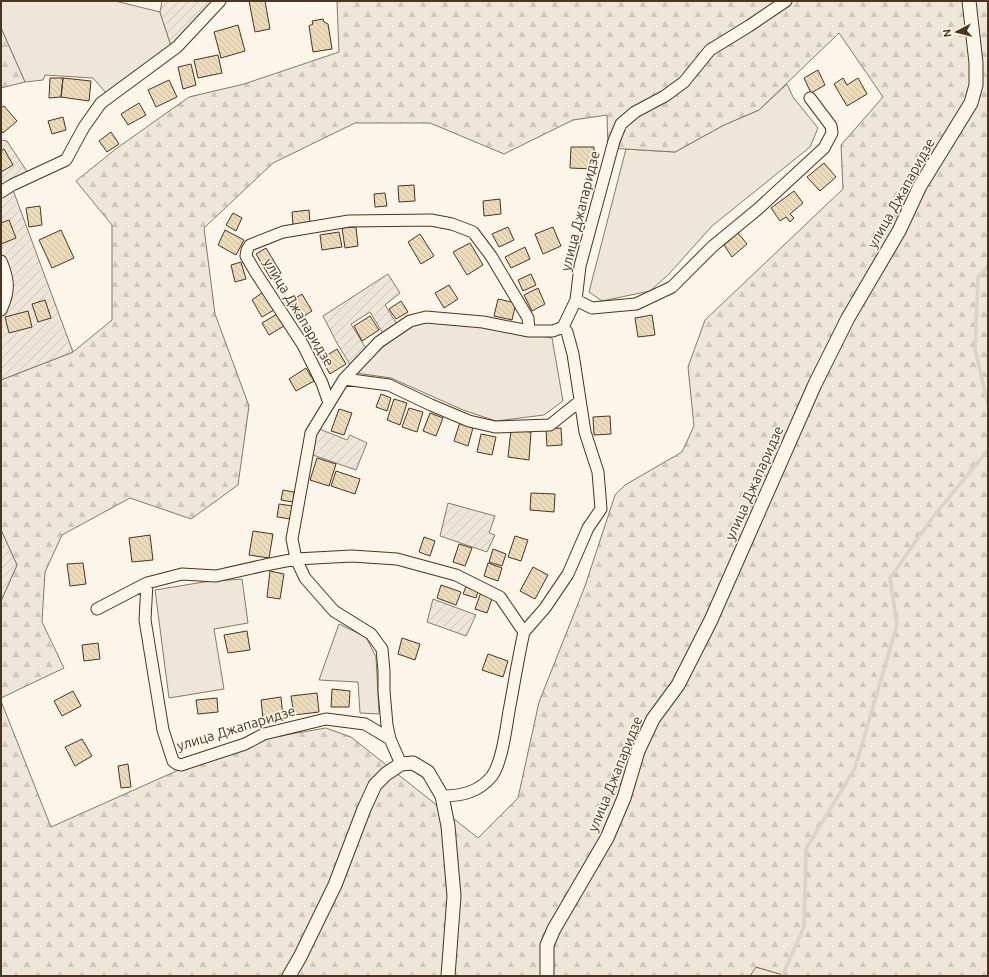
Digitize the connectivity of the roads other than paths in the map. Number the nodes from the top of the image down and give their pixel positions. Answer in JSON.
{"nodes":[{"id":1,"x":220,"y":1,"type":"edge"},
{"id":2,"x":786,"y":1,"type":"edge"},
{"id":3,"x":969,"y":1,"type":"edge"},
{"id":4,"x":810,"y":98,"type":"dead end"},
{"id":5,"x":1,"y":192,"type":"edge"},
{"id":6,"x":1,"y":261,"type":"edge"},
{"id":7,"x":576,"y":300,"type":"junction"},
{"id":8,"x":1,"y":310,"type":"edge"},
{"id":9,"x":563,"y":327,"type":"junction"},
{"id":10,"x":529,"y":331,"type":"junction"},
{"id":11,"x":344,"y":379,"type":"junction"},
{"id":12,"x":580,"y":401,"type":"junction"},
{"id":13,"x":329,"y":403,"type":"junction"},
{"id":14,"x":296,"y":559,"type":"junction"},
{"id":15,"x":147,"y":583,"type":"junction"},
{"id":16,"x":97,"y":609,"type":"dead end"},
{"id":17,"x":524,"y":632,"type":"junction"},
{"id":18,"x":390,"y":739,"type":"junction"},
{"id":19,"x":402,"y":764,"type":"junction"},
{"id":20,"x":442,"y":796,"type":"junction"},
{"id":21,"x":289,"y":976,"type":"edge"},
{"id":22,"x":448,"y":976,"type":"edge"},
{"id":23,"x":547,"y":976,"type":"edge"}],
"edges":[{"from":1,"to":5,"type":"street"},
{"from":2,"to":7,"type":"street","name":"улица Джапаридзе"},
{"from":3,"to":23,"type":"street","name":"улица Джапаридзе"},
{"from":4,"to":7,"type":"street"},
{"from":6,"to":8,"type":"street"},
{"from":7,"to":9,"type":"street","name":"улица Джапаридзе"},
{"from":9,"to":10,"type":"street","name":"улица Джапаридзе"},
{"from":9,"to":12,"type":"street"},
{"from":10,"to":11,"type":"street","name":"улица Джапаридзе"},
{"from":10,"to":13,"type":"street","name":"улица Джапаридзе"},
{"from":11,"to":12,"type":"street","name":"улица Джапаридзе"},
{"from":11,"to":13,"type":"street","name":"улица Джапаридзе"},
{"from":12,"to":17,"type":"street"},
{"from":13,"to":14,"type":"street","name":"улица Джапаридзе"},
{"from":14,"to":15,"type":"street"},
{"from":14,"to":17,"type":"street"},
{"from":14,"to":18,"type":"street","name":"улица Джапаридзе"},
{"from":15,"to":16,"type":"street"},
{"from":15,"to":18,"type":"street","name":"улица Джапаридзе"},
{"from":17,"to":20,"type":"street"},
{"from":18,"to":19,"type":"street","name":"улица Джапаридзе"},
{"from":19,"to":20,"type":"street"},
{"from":19,"to":21,"type":"street"},
{"from":20,"to":22,"type":"street"}]}
